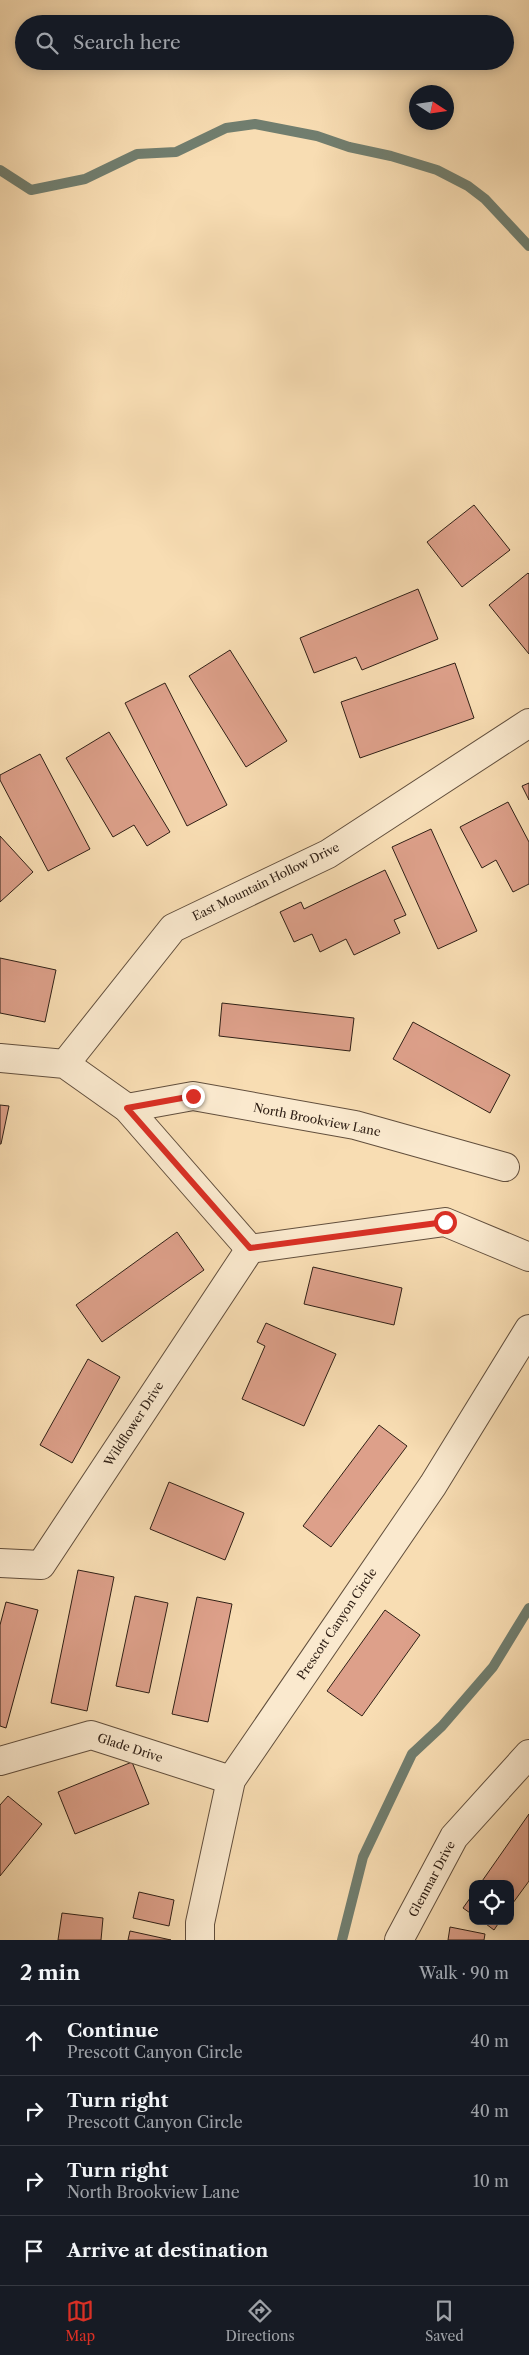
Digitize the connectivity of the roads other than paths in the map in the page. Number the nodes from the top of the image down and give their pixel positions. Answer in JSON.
{"nodes":[{"id":1,"x":529,"y":723,"type":"edge"},
{"id":2,"x":0,"y":1058,"type":"edge"},
{"id":3,"x":65,"y":1064,"type":"junction"},
{"id":4,"x":127,"y":1108,"type":"junction"},
{"id":5,"x":505,"y":1167,"type":"dead end"},
{"id":6,"x":250,"y":1248,"type":"junction"},
{"id":7,"x":529,"y":1257,"type":"edge"},
{"id":8,"x":529,"y":1329,"type":"edge"},
{"id":9,"x":0,"y":1564,"type":"edge"},
{"id":10,"x":529,"y":1754,"type":"edge"},
{"id":11,"x":0,"y":1761,"type":"edge"},
{"id":12,"x":231,"y":1780,"type":"junction"},
{"id":13,"x":200,"y":1940,"type":"edge"},
{"id":14,"x":400,"y":1940,"type":"edge"}],
"edges":[{"from":1,"to":3,"type":"street","name":"East Mountain Hollow Drive"},
{"from":2,"to":3,"type":"street"},
{"from":3,"to":4,"type":"street"},
{"from":4,"to":5,"type":"street","name":"North Brookview Lane"},
{"from":4,"to":6,"type":"street"},
{"from":6,"to":7,"type":"street"},
{"from":6,"to":9,"type":"street","name":"Wildflower Drive"},
{"from":8,"to":12,"type":"street","name":"Prescott Canyon Circle"},
{"from":10,"to":14,"type":"street","name":"Glenmar Drive"},
{"from":11,"to":12,"type":"street","name":"Glade Drive"},
{"from":12,"to":13,"type":"street","name":"Prescott Canyon Circle"}]}
